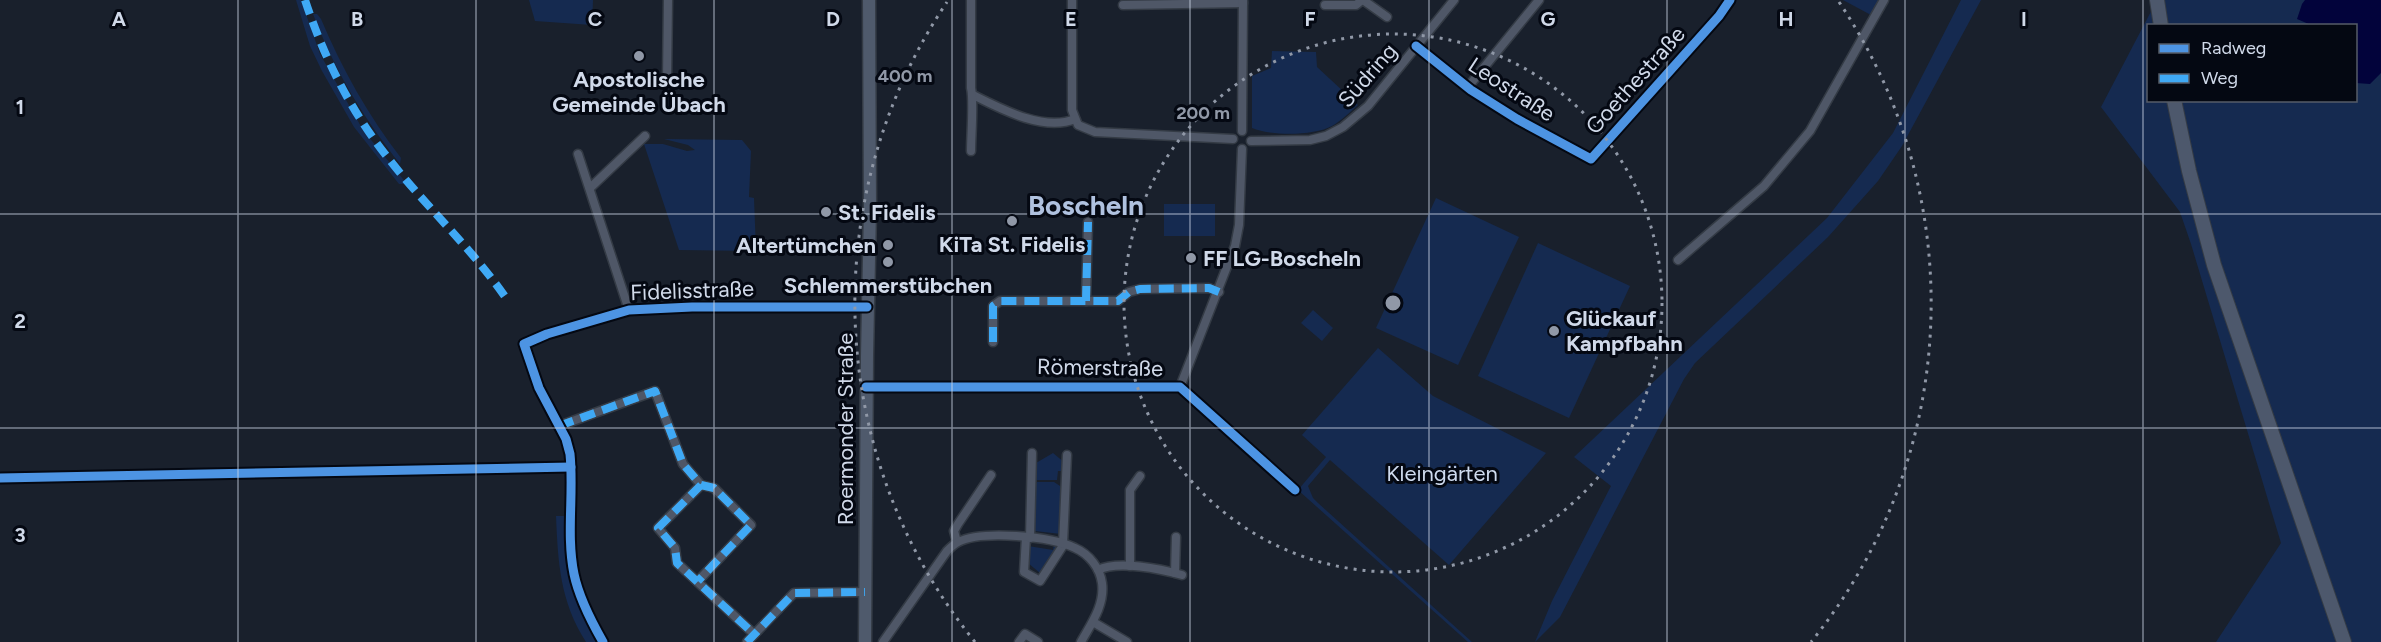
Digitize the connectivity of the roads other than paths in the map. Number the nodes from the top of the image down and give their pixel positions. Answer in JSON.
{"nodes":[{"id":1,"x":668,"y":0,"type":"edge"},
{"id":2,"x":869,"y":0,"type":"edge"},
{"id":3,"x":971,"y":0,"type":"edge"},
{"id":4,"x":1072,"y":0,"type":"edge"},
{"id":5,"x":1362,"y":0,"type":"edge"},
{"id":6,"x":1454,"y":0,"type":"edge"},
{"id":7,"x":1539,"y":0,"type":"edge"},
{"id":8,"x":1730,"y":0,"type":"edge"},
{"id":9,"x":1884,"y":0,"type":"edge"},
{"id":10,"x":2157,"y":0,"type":"edge"},
{"id":11,"x":1243,"y":1,"type":"edge"},
{"id":12,"x":1123,"y":5,"type":"dead end"},
{"id":13,"x":1325,"y":5,"type":"dead end"},
{"id":14,"x":1387,"y":17,"type":"dead end"},
{"id":15,"x":2161,"y":24,"type":"edge"},
{"id":16,"x":1416,"y":46,"type":"junction"},
{"id":17,"x":667,"y":80,"type":"dead end"},
{"id":18,"x":1468,"y":87,"type":"junction"},
{"id":19,"x":973,"y":95,"type":"junction"},
{"id":20,"x":2174,"y":102,"type":"edge"},
{"id":21,"x":1075,"y":119,"type":"junction"},
{"id":22,"x":1242,"y":131,"type":"junction"},
{"id":23,"x":645,"y":136,"type":"dead end"},
{"id":24,"x":1233,"y":139,"type":"junction"},
{"id":25,"x":1251,"y":141,"type":"junction"},
{"id":26,"x":1242,"y":149,"type":"junction"},
{"id":27,"x":971,"y":151,"type":"dead end"},
{"id":28,"x":578,"y":154,"type":"dead end"},
{"id":29,"x":1591,"y":159,"type":"joint"},
{"id":30,"x":590,"y":188,"type":"junction"},
{"id":31,"x":1088,"y":222,"type":"dead end"},
{"id":32,"x":1678,"y":260,"type":"dead end"},
{"id":33,"x":1219,"y":292,"type":"junction"},
{"id":34,"x":1086,"y":301,"type":"junction"},
{"id":35,"x":867,"y":308,"type":"junction"},
{"id":36,"x":629,"y":309,"type":"junction"},
{"id":37,"x":993,"y":342,"type":"dead end"},
{"id":38,"x":866,"y":387,"type":"junction"},
{"id":39,"x":1180,"y":387,"type":"junction"},
{"id":40,"x":559,"y":426,"type":"junction"},
{"id":41,"x":1032,"y":453,"type":"dead end"},
{"id":42,"x":1067,"y":455,"type":"dead end"},
{"id":43,"x":992,"y":475,"type":"dead end"},
{"id":44,"x":1140,"y":477,"type":"dead end"},
{"id":45,"x":701,"y":485,"type":"junction"},
{"id":46,"x":1295,"y":490,"type":"dead end"},
{"id":47,"x":1028,"y":537,"type":"junction"},
{"id":48,"x":1176,"y":537,"type":"dead end"},
{"id":49,"x":957,"y":542,"type":"junction"},
{"id":50,"x":1064,"y":544,"type":"junction"},
{"id":51,"x":1130,"y":566,"type":"junction"},
{"id":52,"x":1098,"y":570,"type":"junction"},
{"id":53,"x":699,"y":581,"type":"junction"},
{"id":54,"x":865,"y":592,"type":"junction"},
{"id":55,"x":1093,"y":622,"type":"junction"},
{"id":56,"x":754,"y":634,"type":"junction"},
{"id":57,"x":603,"y":642,"type":"edge"},
{"id":58,"x":747,"y":642,"type":"edge"},
{"id":59,"x":865,"y":642,"type":"edge"},
{"id":60,"x":884,"y":642,"type":"edge"},
{"id":61,"x":1019,"y":642,"type":"edge"},
{"id":62,"x":1038,"y":642,"type":"edge"},
{"id":63,"x":1081,"y":642,"type":"edge"},
{"id":64,"x":1127,"y":642,"type":"edge"},
{"id":65,"x":2344,"y":642,"type":"edge"}],
"edges":[{"from":1,"to":17,"type":"street"},
{"from":2,"to":35,"type":"main road","name":"Roermonder Straße"},
{"from":3,"to":19,"type":"street"},
{"from":4,"to":21,"type":"street"},
{"from":5,"to":13,"type":"street"},
{"from":5,"to":14,"type":"street"},
{"from":6,"to":16,"type":"street","name":"Südring"},
{"from":7,"to":18,"type":"street"},
{"from":8,"to":29,"type":"street","name":"Goethestraße"},
{"from":9,"to":32,"type":"street"},
{"from":10,"to":15,"type":"main road"},
{"from":11,"to":12,"type":"street"},
{"from":11,"to":22,"type":"street"},
{"from":16,"to":18,"type":"street","name":"Leostraße"},
{"from":16,"to":25,"type":"street","name":"Südring"},
{"from":18,"to":29,"type":"street","name":"Leostraße"},
{"from":19,"to":21,"type":"street"},
{"from":19,"to":27,"type":"street"},
{"from":20,"to":65,"type":"main road"},
{"from":21,"to":24,"type":"street"},
{"from":22,"to":24,"type":"street"},
{"from":22,"to":25,"type":"street"},
{"from":23,"to":30,"type":"street"},
{"from":24,"to":26,"type":"street"},
{"from":25,"to":26,"type":"street"},
{"from":26,"to":33,"type":"street"},
{"from":28,"to":30,"type":"street","name":"Fidelisstraße"},
{"from":30,"to":36,"type":"street","name":"Fidelisstraße"},
{"from":31,"to":34,"type":"street"},
{"from":33,"to":34,"type":"street"},
{"from":33,"to":39,"type":"street"},
{"from":34,"to":37,"type":"street"},
{"from":35,"to":36,"type":"street","name":"Fidelisstraße"},
{"from":35,"to":38,"type":"main road","name":"Roermonder Straße"},
{"from":36,"to":40,"type":"street","name":"Fidelisstraße"},
{"from":38,"to":39,"type":"street","name":"Römerstraße"},
{"from":38,"to":54,"type":"main road","name":"Roermonder Straße"},
{"from":39,"to":46,"type":"street","name":"Römerstraße"},
{"from":40,"to":45,"type":"street"},
{"from":40,"to":57,"type":"street"},
{"from":41,"to":47,"type":"street"},
{"from":42,"to":50,"type":"street"},
{"from":43,"to":49,"type":"street"},
{"from":44,"to":51,"type":"street"},
{"from":45,"to":53,"type":"street"},
{"from":45,"to":53,"type":"street"},
{"from":47,"to":49,"type":"street"},
{"from":47,"to":50,"type":"street"},
{"from":47,"to":50,"type":"street"},
{"from":48,"to":51,"type":"street"},
{"from":49,"to":60,"type":"street"},
{"from":50,"to":52,"type":"street"},
{"from":51,"to":52,"type":"street"},
{"from":52,"to":55,"type":"street"},
{"from":53,"to":56,"type":"street"},
{"from":54,"to":56,"type":"street"},
{"from":54,"to":59,"type":"main road","name":"Roermonder Straße"},
{"from":55,"to":63,"type":"street"},
{"from":55,"to":64,"type":"street"},
{"from":56,"to":58,"type":"street"},
{"from":61,"to":62,"type":"street"}]}
